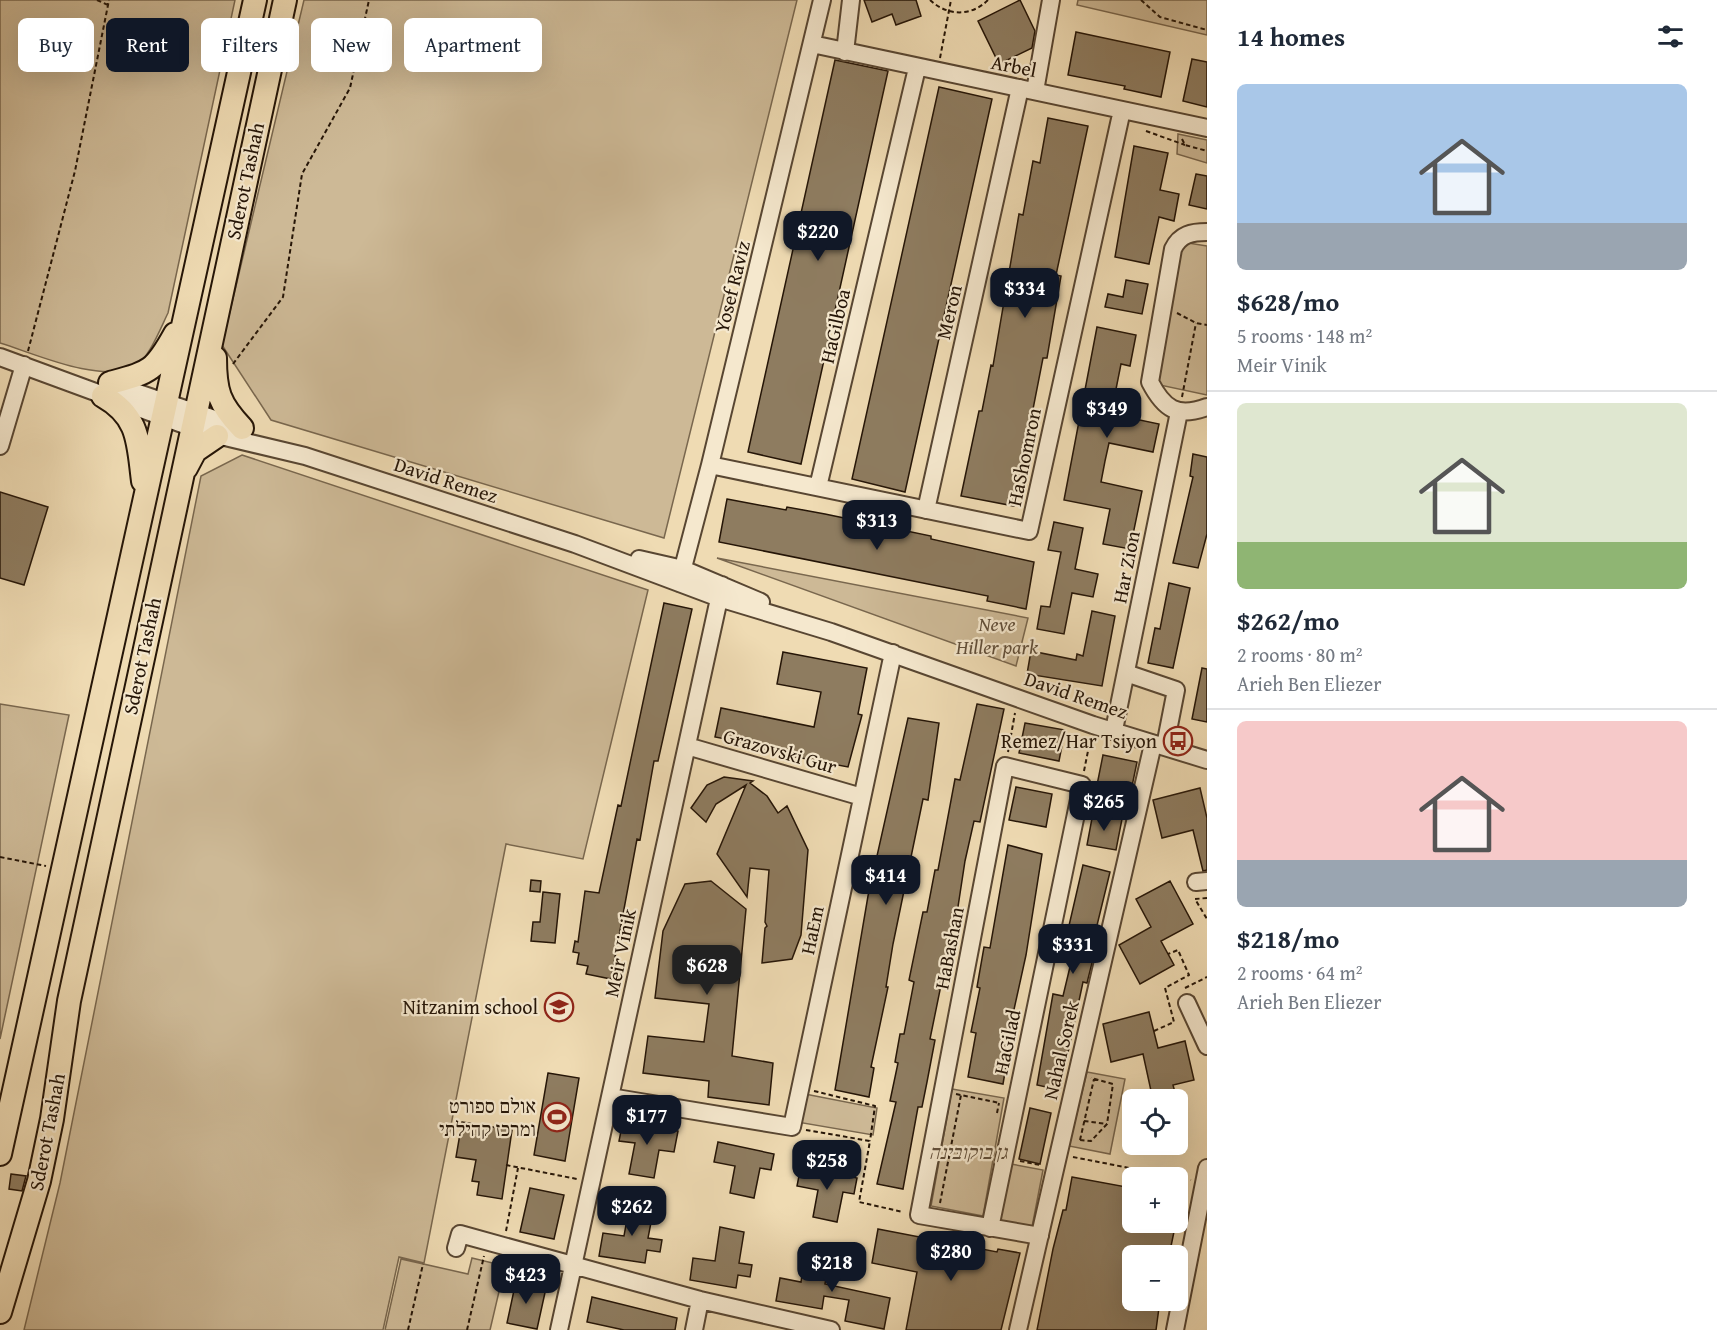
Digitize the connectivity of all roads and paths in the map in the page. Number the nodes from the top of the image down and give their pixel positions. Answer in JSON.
{"nodes":[{"id":1,"x":97,"y":0,"type":"edge"},
{"id":2,"x":109,"y":0,"type":"edge"},
{"id":3,"x":255,"y":0,"type":"edge"},
{"id":4,"x":285,"y":0,"type":"edge"},
{"id":5,"x":369,"y":0,"type":"edge"},
{"id":6,"x":822,"y":0,"type":"edge"},
{"id":7,"x":851,"y":0,"type":"edge"},
{"id":8,"x":930,"y":0,"type":"edge"},
{"id":9,"x":951,"y":0,"type":"edge"},
{"id":10,"x":988,"y":0,"type":"edge"},
{"id":11,"x":1051,"y":0,"type":"edge"},
{"id":12,"x":1141,"y":0,"type":"edge"},
{"id":13,"x":108,"y":5,"type":"junction"},
{"id":14,"x":949,"y":12,"type":"junction"},
{"id":15,"x":1207,"y":30,"type":"edge"},
{"id":16,"x":812,"y":44,"type":"junction"},
{"id":17,"x":845,"y":52,"type":"junction"},
{"id":18,"x":917,"y":68,"type":"junction"},
{"id":19,"x":938,"y":72,"type":"junction"},
{"id":20,"x":1028,"y":90,"type":"junction"},
{"id":21,"x":1121,"y":116,"type":"junction"},
{"id":22,"x":1207,"y":128,"type":"edge"},
{"id":23,"x":1185,"y":145,"type":"dead end"},
{"id":24,"x":1207,"y":232,"type":"edge"},
{"id":25,"x":1164,"y":300,"type":"junction"},
{"id":26,"x":186,"y":314,"type":"junction"},
{"id":27,"x":215,"y":315,"type":"junction"},
{"id":28,"x":1196,"y":323,"type":"junction"},
{"id":29,"x":1207,"y":325,"type":"edge"},
{"id":30,"x":0,"y":357,"type":"edge"},
{"id":31,"x":32,"y":368,"type":"junction"},
{"id":32,"x":215,"y":386,"type":"junction"},
{"id":33,"x":106,"y":390,"type":"junction"},
{"id":34,"x":1207,"y":407,"type":"edge"},
{"id":35,"x":165,"y":409,"type":"junction"},
{"id":36,"x":1179,"y":411,"type":"junction"},
{"id":37,"x":193,"y":419,"type":"junction"},
{"id":38,"x":242,"y":428,"type":"junction"},
{"id":39,"x":218,"y":436,"type":"junction"},
{"id":40,"x":0,"y":446,"type":"edge"},
{"id":41,"x":305,"y":456,"type":"junction"},
{"id":42,"x":710,"y":465,"type":"junction"},
{"id":43,"x":179,"y":483,"type":"junction"},
{"id":44,"x":818,"y":487,"type":"junction"},
{"id":45,"x":145,"y":498,"type":"junction"},
{"id":46,"x":926,"y":510,"type":"junction"},
{"id":47,"x":681,"y":576,"type":"junction"},
{"id":48,"x":720,"y":591,"type":"junction"},
{"id":49,"x":893,"y":653,"type":"junction"},
{"id":50,"x":1126,"y":673,"type":"junction"},
{"id":51,"x":1018,"y":698,"type":"junction"},
{"id":52,"x":1094,"y":725,"type":"junction"},
{"id":53,"x":1114,"y":730,"type":"junction"},
{"id":54,"x":1159,"y":745,"type":"junction"},
{"id":55,"x":687,"y":746,"type":"junction"},
{"id":56,"x":1207,"y":760,"type":"edge"},
{"id":57,"x":1005,"y":766,"type":"junction"},
{"id":58,"x":1082,"y":785,"type":"junction"},
{"id":59,"x":862,"y":796,"type":"junction"},
{"id":60,"x":0,"y":857,"type":"edge"},
{"id":61,"x":46,"y":866,"type":"dead end"},
{"id":62,"x":1207,"y":898,"type":"edge"},
{"id":63,"x":1207,"y":919,"type":"edge"},
{"id":64,"x":1168,"y":954,"type":"dead end"},
{"id":65,"x":1189,"y":975,"type":"junction"},
{"id":66,"x":1207,"y":977,"type":"edge"},
{"id":67,"x":1195,"y":983,"type":"junction"},
{"id":68,"x":1182,"y":997,"type":"joint"},
{"id":69,"x":1154,"y":1031,"type":"dead end"},
{"id":70,"x":1207,"y":1046,"type":"edge"},
{"id":71,"x":1077,"y":1075,"type":"junction"},
{"id":72,"x":942,"y":1092,"type":"junction"},
{"id":73,"x":961,"y":1095,"type":"junction"},
{"id":74,"x":610,"y":1097,"type":"junction"},
{"id":75,"x":797,"y":1105,"type":"junction"},
{"id":76,"x":1015,"y":1106,"type":"junction"},
{"id":77,"x":1084,"y":1121,"type":"dead end"},
{"id":78,"x":1107,"y":1124,"type":"junction"},
{"id":79,"x":1080,"y":1140,"type":"dead end"},
{"id":80,"x":870,"y":1142,"type":"junction"},
{"id":81,"x":950,"y":1152,"type":"junction"},
{"id":82,"x":0,"y":1154,"type":"edge"},
{"id":83,"x":1008,"y":1159,"type":"junction"},
{"id":84,"x":1057,"y":1161,"type":"junction"},
{"id":85,"x":506,"y":1165,"type":"dead end"},
{"id":86,"x":518,"y":1167,"type":"junction"},
{"id":87,"x":1206,"y":1176,"type":"edge"},
{"id":88,"x":590,"y":1181,"type":"junction"},
{"id":89,"x":919,"y":1215,"type":"junction"},
{"id":90,"x":937,"y":1218,"type":"junction"},
{"id":91,"x":990,"y":1228,"type":"junction"},
{"id":92,"x":1040,"y":1236,"type":"junction"},
{"id":93,"x":495,"y":1243,"type":"junction"},
{"id":94,"x":456,"y":1248,"type":"dead end"},
{"id":95,"x":423,"y":1264,"type":"dead end"},
{"id":96,"x":573,"y":1264,"type":"junction"},
{"id":97,"x":700,"y":1300,"type":"junction"},
{"id":98,"x":0,"y":1312,"type":"edge"},
{"id":99,"x":408,"y":1330,"type":"edge"},
{"id":100,"x":467,"y":1330,"type":"edge"},
{"id":101,"x":559,"y":1330,"type":"edge"},
{"id":102,"x":694,"y":1330,"type":"edge"},
{"id":103,"x":831,"y":1330,"type":"edge"},
{"id":104,"x":1018,"y":1330,"type":"edge"},
{"id":105,"x":1174,"y":1330,"type":"edge"}],
"edges":[{"from":1,"to":13,"type":"path"},
{"from":2,"to":13,"type":"path"},
{"from":3,"to":26,"type":"main road","name":"Sderot Tashah"},
{"from":4,"to":27,"type":"main road","name":"Sderot Tashah"},
{"from":5,"to":32,"type":"path"},
{"from":6,"to":16,"type":"street","name":"Yosef Raviz"},
{"from":7,"to":17,"type":"street"},
{"from":8,"to":14,"type":"path"},
{"from":9,"to":14,"type":"path"},
{"from":10,"to":14,"type":"path"},
{"from":11,"to":20,"type":"street","name":"Meron"},
{"from":12,"to":15,"type":"path"},
{"from":13,"to":31,"type":"path"},
{"from":14,"to":19,"type":"path"},
{"from":16,"to":17,"type":"street","name":"Arbel"},
{"from":16,"to":42,"type":"street","name":"Yosef Raviz"},
{"from":17,"to":18,"type":"street","name":"Arbel"},
{"from":18,"to":19,"type":"street","name":"Arbel"},
{"from":18,"to":44,"type":"street","name":"HaGilboa"},
{"from":19,"to":20,"type":"street","name":"Arbel"},
{"from":20,"to":21,"type":"street","name":"Arbel"},
{"from":20,"to":46,"type":"street","name":"Meron"},
{"from":21,"to":22,"type":"street","name":"Arbel"},
{"from":21,"to":23,"type":"path"},
{"from":21,"to":46,"type":"street","name":"HaShomron"},
{"from":24,"to":25,"type":"street"},
{"from":25,"to":28,"type":"path"},
{"from":25,"to":36,"type":"street"},
{"from":26,"to":33,"type":"main road"},
{"from":26,"to":35,"type":"main road","name":"Sderot Tashah"},
{"from":27,"to":32,"type":"main road"},
{"from":27,"to":37,"type":"main road","name":"Sderot Tashah"},
{"from":28,"to":29,"type":"path"},
{"from":28,"to":36,"type":"path"},
{"from":30,"to":31,"type":"street","name":"David Remez"},
{"from":31,"to":33,"type":"street","name":"David Remez"},
{"from":31,"to":40,"type":"street"},
{"from":32,"to":38,"type":"main road"},
{"from":33,"to":35,"type":"street","name":"David Remez"},
{"from":33,"to":45,"type":"main road"},
{"from":34,"to":36,"type":"street"},
{"from":35,"to":37,"type":"street","name":"David Remez"},
{"from":35,"to":45,"type":"main road","name":"Sderot Tashah"},
{"from":36,"to":50,"type":"street","name":"Har Zion"},
{"from":37,"to":38,"type":"street","name":"David Remez"},
{"from":37,"to":39,"type":"street","name":"David Remez"},
{"from":37,"to":43,"type":"main road","name":"Sderot Tashah"},
{"from":38,"to":41,"type":"street","name":"David Remez"},
{"from":39,"to":41,"type":"street","name":"David Remez"},
{"from":39,"to":43,"type":"main road"},
{"from":41,"to":47,"type":"street","name":"David Remez"},
{"from":42,"to":44,"type":"street","name":"HaShomron"},
{"from":42,"to":47,"type":"street","name":"Yosef Raviz"},
{"from":43,"to":98,"type":"main road","name":"Sderot Tashah"},
{"from":44,"to":46,"type":"street","name":"HaShomron"},
{"from":45,"to":82,"type":"main road","name":"Sderot Tashah"},
{"from":47,"to":48,"type":"street","name":"David Remez"},
{"from":48,"to":49,"type":"street","name":"David Remez"},
{"from":48,"to":55,"type":"street","name":"Meir Vinik"},
{"from":49,"to":51,"type":"street","name":"David Remez"},
{"from":49,"to":59,"type":"street","name":"HaEm"},
{"from":50,"to":53,"type":"street","name":"Har Zion"},
{"from":50,"to":54,"type":"street","name":"Nahal Sorek"},
{"from":51,"to":52,"type":"street","name":"David Remez"},
{"from":51,"to":57,"type":"path"},
{"from":52,"to":53,"type":"street","name":"David Remez"},
{"from":52,"to":58,"type":"path"},
{"from":53,"to":54,"type":"street","name":"David Remez"},
{"from":54,"to":56,"type":"street","name":"David Remez"},
{"from":54,"to":71,"type":"street","name":"Nahal Sorek"},
{"from":55,"to":59,"type":"street","name":"Grazovski Gur"},
{"from":55,"to":74,"type":"street","name":"Meir Vinik"},
{"from":57,"to":58,"type":"street"},
{"from":57,"to":72,"type":"street","name":"HaBashan"},
{"from":58,"to":76,"type":"street","name":"HaGilad"},
{"from":59,"to":75,"type":"street","name":"HaEm"},
{"from":60,"to":61,"type":"path"},
{"from":62,"to":63,"type":"path"},
{"from":64,"to":65,"type":"path"},
{"from":65,"to":67,"type":"path"},
{"from":65,"to":69,"type":"path"},
{"from":66,"to":67,"type":"path"},
{"from":67,"to":68,"type":"path"},
{"from":68,"to":70,"type":"street"},
{"from":71,"to":78,"type":"path"},
{"from":71,"to":84,"type":"street","name":"Nahal Sorek"},
{"from":72,"to":73,"type":"path"},
{"from":72,"to":89,"type":"street","name":"HaBashan"},
{"from":73,"to":76,"type":"path"},
{"from":73,"to":81,"type":"path"},
{"from":74,"to":75,"type":"street"},
{"from":74,"to":88,"type":"street","name":"Meir Vinik"},
{"from":75,"to":80,"type":"path"},
{"from":75,"to":80,"type":"path"},
{"from":76,"to":83,"type":"street","name":"HaGilad"},
{"from":77,"to":78,"type":"path"},
{"from":78,"to":79,"type":"path"},
{"from":80,"to":89,"type":"path"},
{"from":81,"to":83,"type":"path"},
{"from":81,"to":90,"type":"path"},
{"from":83,"to":84,"type":"path"},
{"from":83,"to":91,"type":"street","name":"HaGilad"},
{"from":84,"to":87,"type":"path"},
{"from":84,"to":92,"type":"street","name":"Nahal Sorek"},
{"from":85,"to":86,"type":"path"},
{"from":86,"to":88,"type":"path"},
{"from":86,"to":93,"type":"path"},
{"from":87,"to":105,"type":"street"},
{"from":88,"to":96,"type":"street","name":"Meir Vinik"},
{"from":89,"to":90,"type":"street"},
{"from":90,"to":91,"type":"street"},
{"from":91,"to":92,"type":"street"},
{"from":92,"to":104,"type":"street","name":"Nahal Sorek"},
{"from":93,"to":94,"type":"street"},
{"from":93,"to":96,"type":"street"},
{"from":93,"to":100,"type":"path"},
{"from":95,"to":99,"type":"path"},
{"from":96,"to":97,"type":"street"},
{"from":96,"to":101,"type":"street","name":"Meir Vinik"},
{"from":97,"to":102,"type":"street"},
{"from":97,"to":103,"type":"street"}]}
